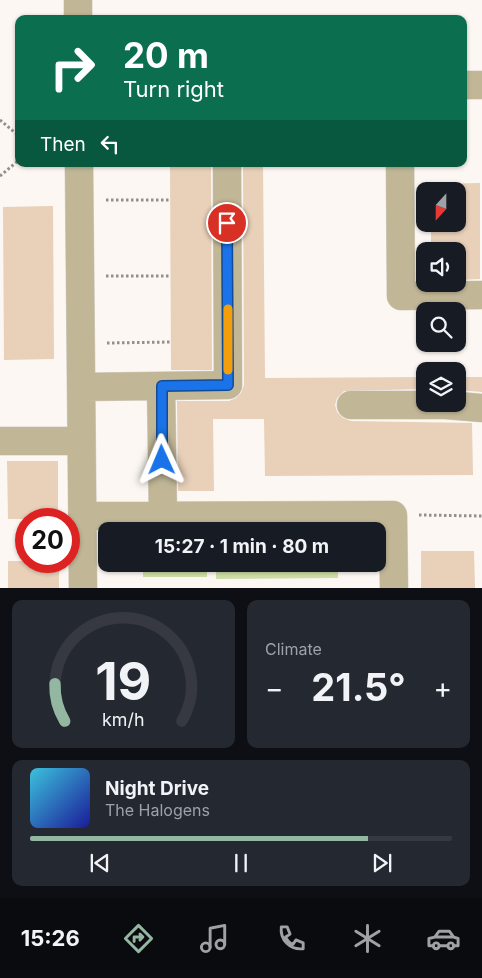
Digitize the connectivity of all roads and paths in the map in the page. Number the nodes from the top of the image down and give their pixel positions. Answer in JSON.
{"nodes":[{"id":1,"x":78,"y":0,"type":"edge"},
{"id":2,"x":78,"y":15,"type":"edge"},
{"id":3,"x":467,"y":85,"type":"edge"},
{"id":4,"x":482,"y":85,"type":"edge"},
{"id":5,"x":0,"y":120,"type":"edge"},
{"id":6,"x":15,"y":133,"type":"edge"},
{"id":7,"x":15,"y":163,"type":"edge"},
{"id":8,"x":79,"y":167,"type":"edge"},
{"id":9,"x":227,"y":167,"type":"edge"},
{"id":10,"x":400,"y":167,"type":"edge"},
{"id":11,"x":0,"y":176,"type":"edge"},
{"id":12,"x":80,"y":200,"type":"junction"},
{"id":13,"x":170,"y":200,"type":"dead end"},
{"id":14,"x":80,"y":276,"type":"junction"},
{"id":15,"x":170,"y":276,"type":"dead end"},
{"id":16,"x":482,"y":295,"type":"edge"},
{"id":17,"x":171,"y":342,"type":"dead end"},
{"id":18,"x":81,"y":344,"type":"junction"},
{"id":19,"x":162,"y":386,"type":"junction"},
{"id":20,"x":81,"y":387,"type":"junction"},
{"id":21,"x":351,"y":405,"type":"dead end"},
{"id":22,"x":482,"y":408,"type":"edge"},
{"id":23,"x":81,"y":440,"type":"junction"},
{"id":24,"x":0,"y":441,"type":"edge"},
{"id":25,"x":393,"y":514,"type":"junction"},
{"id":26,"x":82,"y":516,"type":"junction"},
{"id":27,"x":163,"y":516,"type":"junction"},
{"id":28,"x":482,"y":516,"type":"edge"},
{"id":29,"x":83,"y":588,"type":"edge"},
{"id":30,"x":394,"y":588,"type":"edge"}],
"edges":[{"from":1,"to":2,"type":"lane"},
{"from":3,"to":4,"type":"lane"},
{"from":5,"to":6,"type":"path"},
{"from":7,"to":11,"type":"path"},
{"from":8,"to":12,"type":"lane"},
{"from":9,"to":19,"type":"lane"},
{"from":10,"to":16,"type":"lane"},
{"from":12,"to":13,"type":"path"},
{"from":12,"to":14,"type":"lane"},
{"from":14,"to":15,"type":"path"},
{"from":14,"to":18,"type":"lane"},
{"from":17,"to":18,"type":"path"},
{"from":18,"to":20,"type":"lane"},
{"from":19,"to":20,"type":"lane"},
{"from":19,"to":27,"type":"lane"},
{"from":20,"to":23,"type":"lane"},
{"from":21,"to":22,"type":"lane"},
{"from":23,"to":24,"type":"lane"},
{"from":23,"to":26,"type":"lane"},
{"from":25,"to":27,"type":"lane"},
{"from":25,"to":28,"type":"path"},
{"from":25,"to":30,"type":"lane"},
{"from":26,"to":27,"type":"lane"},
{"from":26,"to":29,"type":"lane"}]}
